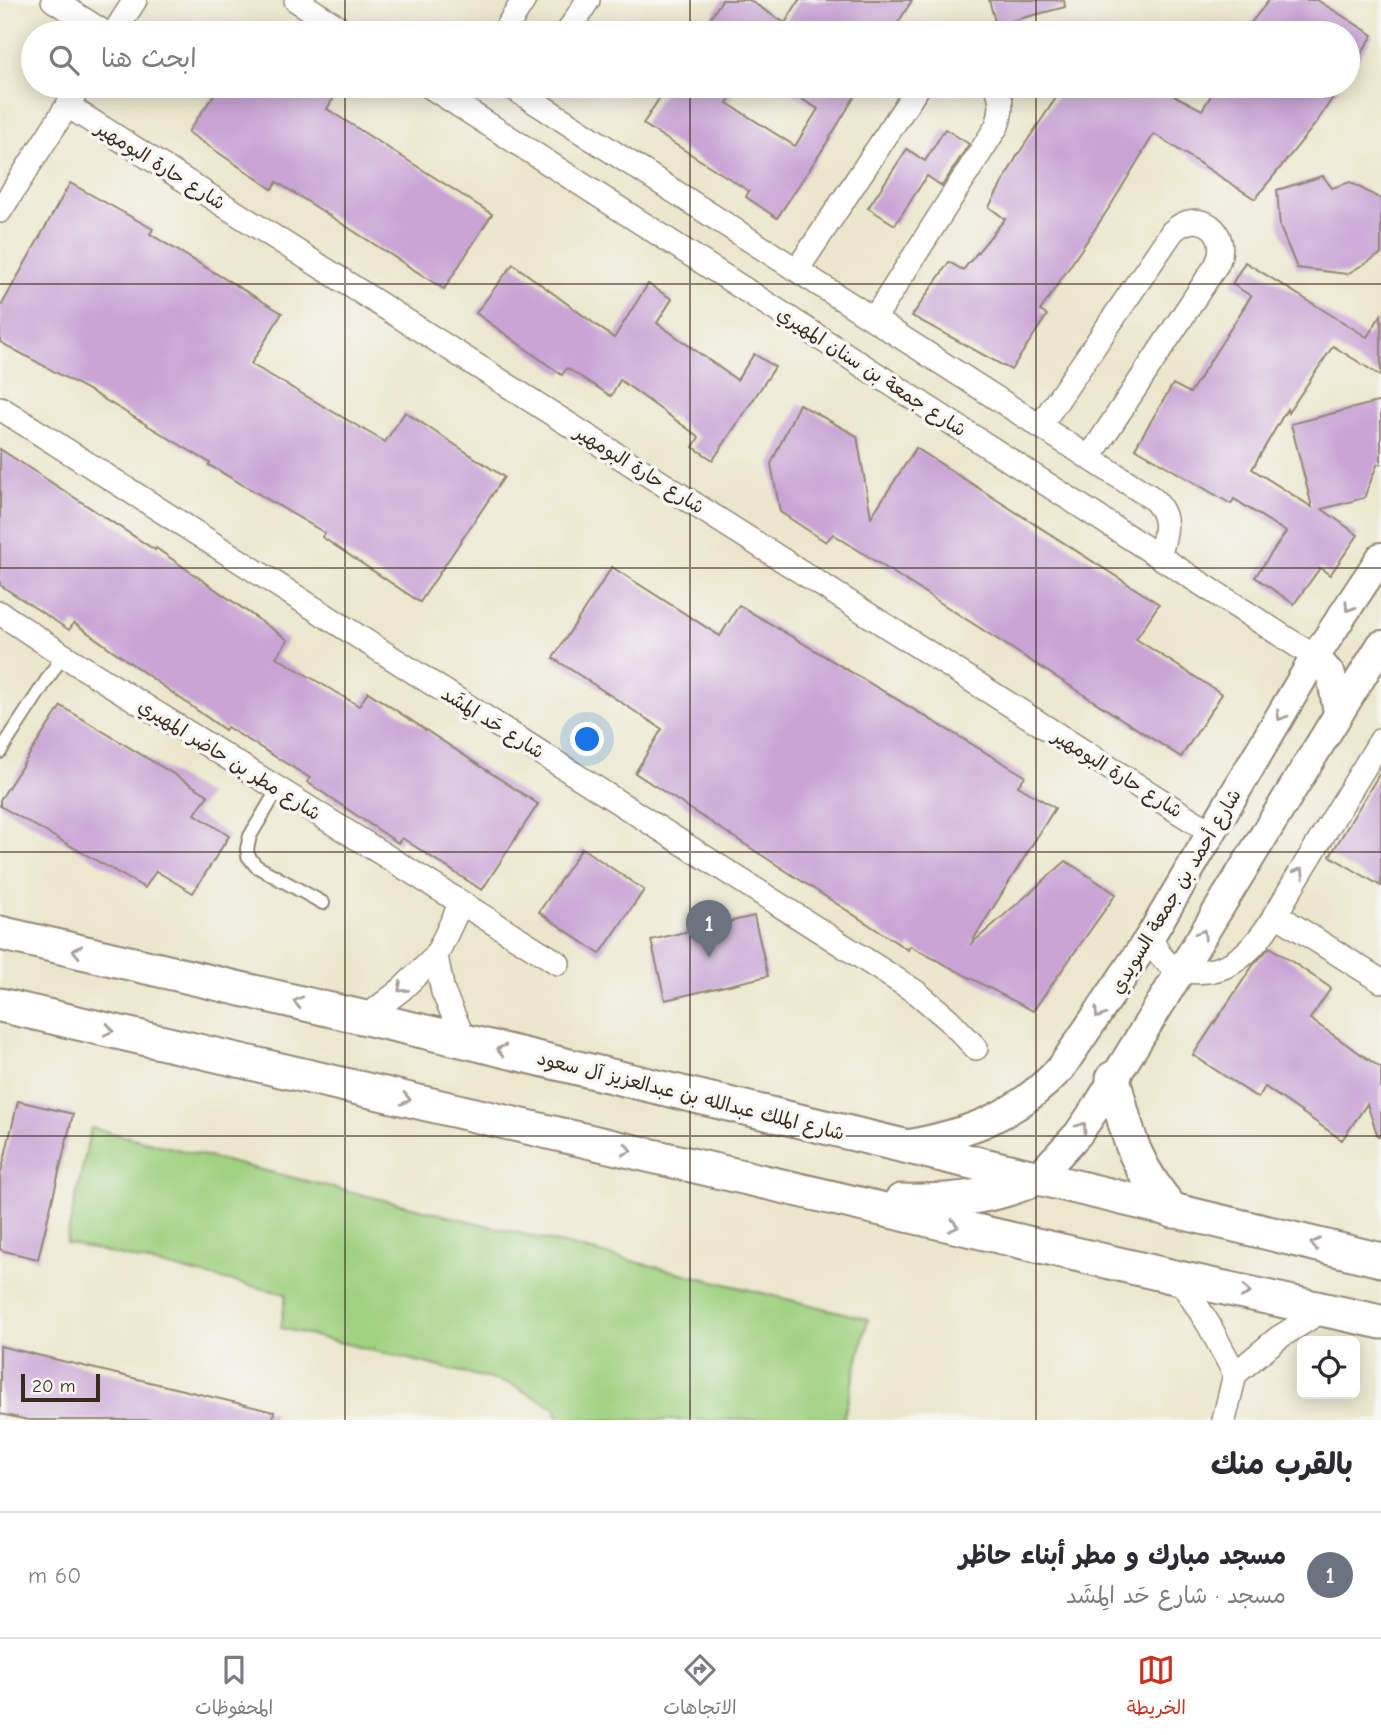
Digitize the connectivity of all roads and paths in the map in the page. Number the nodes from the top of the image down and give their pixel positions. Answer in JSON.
{"nodes":[{"id":1,"x":53,"y":0,"type":"edge"},
{"id":2,"x":135,"y":0,"type":"edge"},
{"id":3,"x":296,"y":0,"type":"edge"},
{"id":4,"x":524,"y":0,"type":"edge"},
{"id":5,"x":588,"y":0,"type":"edge"},
{"id":6,"x":86,"y":21,"type":"edge"},
{"id":7,"x":122,"y":21,"type":"edge"},
{"id":8,"x":328,"y":21,"type":"edge"},
{"id":9,"x":511,"y":21,"type":"edge"},
{"id":10,"x":575,"y":21,"type":"edge"},
{"id":11,"x":73,"y":98,"type":"edge"},
{"id":12,"x":448,"y":98,"type":"edge"},
{"id":13,"x":537,"y":98,"type":"edge"},
{"id":14,"x":911,"y":98,"type":"edge"},
{"id":15,"x":1000,"y":98,"type":"edge"},
{"id":16,"x":68,"y":106,"type":"junction"},
{"id":17,"x":0,"y":211,"type":"edge"},
{"id":18,"x":797,"y":270,"type":"junction"},
{"id":19,"x":874,"y":319,"type":"junction"},
{"id":20,"x":0,"y":408,"type":"edge"},
{"id":21,"x":1040,"y":426,"type":"junction"},
{"id":22,"x":1089,"y":458,"type":"junction"},
{"id":23,"x":1160,"y":556,"type":"junction"},
{"id":24,"x":1381,"y":557,"type":"edge"},
{"id":25,"x":0,"y":613,"type":"edge"},
{"id":26,"x":1381,"y":645,"type":"edge"},
{"id":27,"x":62,"y":655,"type":"junction"},
{"id":28,"x":1315,"y":657,"type":"junction"},
{"id":29,"x":1338,"y":712,"type":"junction"},
{"id":30,"x":1381,"y":740,"type":"edge"},
{"id":31,"x":0,"y":752,"type":"edge"},
{"id":32,"x":278,"y":789,"type":"junction"},
{"id":33,"x":1212,"y":833,"type":"junction"},
{"id":34,"x":323,"y":903,"type":"dead end"},
{"id":35,"x":461,"y":903,"type":"junction"},
{"id":36,"x":1275,"y":914,"type":"junction"},
{"id":37,"x":3,"y":928,"type":"edge"},
{"id":38,"x":1151,"y":935,"type":"junction"},
{"id":39,"x":436,"y":956,"type":"junction"},
{"id":40,"x":558,"y":964,"type":"dead end"},
{"id":41,"x":1180,"y":970,"type":"junction"},
{"id":42,"x":1381,"y":981,"type":"edge"},
{"id":43,"x":0,"y":1005,"type":"edge"},
{"id":44,"x":365,"y":1018,"type":"junction"},
{"id":45,"x":465,"y":1041,"type":"junction"},
{"id":46,"x":976,"y":1048,"type":"dead end"},
{"id":47,"x":1113,"y":1078,"type":"junction"},
{"id":48,"x":901,"y":1146,"type":"junction"},
{"id":49,"x":1037,"y":1178,"type":"junction"},
{"id":50,"x":839,"y":1199,"type":"junction"},
{"id":51,"x":1173,"y":1211,"type":"junction"},
{"id":52,"x":1381,"y":1260,"type":"edge"},
{"id":53,"x":1179,"y":1278,"type":"junction"},
{"id":54,"x":1325,"y":1309,"type":"junction"},
{"id":55,"x":1381,"y":1322,"type":"edge"},
{"id":56,"x":1381,"y":1335,"type":"edge"},
{"id":57,"x":1235,"y":1374,"type":"junction"},
{"id":58,"x":1224,"y":1420,"type":"edge"}],
"edges":[{"from":1,"to":6,"type":"street"},
{"from":2,"to":7,"type":"street"},
{"from":3,"to":8,"type":"street"},
{"from":4,"to":9,"type":"street"},
{"from":5,"to":10,"type":"street"},
{"from":11,"to":16,"type":"street"},
{"from":12,"to":23,"type":"street","name":"شارع جمعة بن سنان المهيري"},
{"from":13,"to":18,"type":"street"},
{"from":14,"to":18,"type":"street"},
{"from":15,"to":19,"type":"street"},
{"from":16,"to":17,"type":"street"},
{"from":16,"to":33,"type":"street","name":"شارع حارة البومهير"},
{"from":18,"to":19,"type":"street"},
{"from":19,"to":21,"type":"street"},
{"from":20,"to":46,"type":"street","name":"شارع حَد المِشَد"},
{"from":21,"to":22,"type":"street"},
{"from":21,"to":22,"type":"street"},
{"from":22,"to":23,"type":"street"},
{"from":23,"to":28,"type":"street","name":"شارع جمعة بن سنان المهيري"},
{"from":24,"to":28,"type":"street","name":"شارع أحمد بن جمعة السويدي","one_way":true},
{"from":25,"to":27,"type":"street","name":"شارع مطر بن حاضر المهيري"},
{"from":26,"to":29,"type":"street"},
{"from":27,"to":31,"type":"lane"},
{"from":27,"to":32,"type":"street","name":"شارع مطر بن حاضر المهيري"},
{"from":28,"to":29,"type":"street"},
{"from":28,"to":33,"type":"street","name":"شارع أحمد بن جمعة السويدي","one_way":true},
{"from":41,"to":29,"type":"street","one_way":true},
{"from":36,"to":30,"type":"street","one_way":true},
{"from":32,"to":34,"type":"lane"},
{"from":32,"to":35,"type":"street","name":"شارع مطر بن حاضر المهيري"},
{"from":33,"to":38,"type":"street","name":"شارع أحمد بن جمعة السويدي"},
{"from":35,"to":39,"type":"street"},
{"from":35,"to":40,"type":"street","name":"شارع مطر بن حاضر المهيري"},
{"from":36,"to":41,"type":"street"},
{"from":36,"to":42,"type":"street"},
{"from":44,"to":37,"type":"main road","name":"شارع الملك عبدالله بن عبدالعزيز آل سعود","one_way":true},
{"from":38,"to":41,"type":"street"},
{"from":38,"to":48,"type":"street","name":"شارع أحمد بن جمعة السويدي","one_way":true},
{"from":39,"to":44,"type":"street","one_way":true},
{"from":39,"to":45,"type":"street"},
{"from":41,"to":47,"type":"street"},
{"from":43,"to":50,"type":"main road","one_way":true},
{"from":44,"to":45,"type":"main road","name":"شارع الملك عبدالله بن عبدالعزيز آل سعود"},
{"from":48,"to":45,"type":"main road","name":"شارع الملك عبدالله بن عبدالعزيز آل سعود","one_way":true},
{"from":49,"to":47,"type":"street","one_way":true},
{"from":47,"to":51,"type":"main road"},
{"from":48,"to":49,"type":"main road","name":"شارع الملك عبدالله بن عبدالعزيز آل سعود"},
{"from":49,"to":50,"type":"main road"},
{"from":49,"to":51,"type":"main road","name":"شارع الملك عبدالله بن عبدالعزيز آل سعود"},
{"from":50,"to":53,"type":"main road","one_way":true},
{"from":52,"to":51,"type":"main road","name":"شارع الملك عبدالله بن عبدالعزيز آل سعود","one_way":true},
{"from":53,"to":54,"type":"main road","one_way":true},
{"from":53,"to":57,"type":"street"},
{"from":54,"to":55,"type":"main road"},
{"from":54,"to":56,"type":"main road"},
{"from":54,"to":57,"type":"street"},
{"from":57,"to":58,"type":"street"}]}
